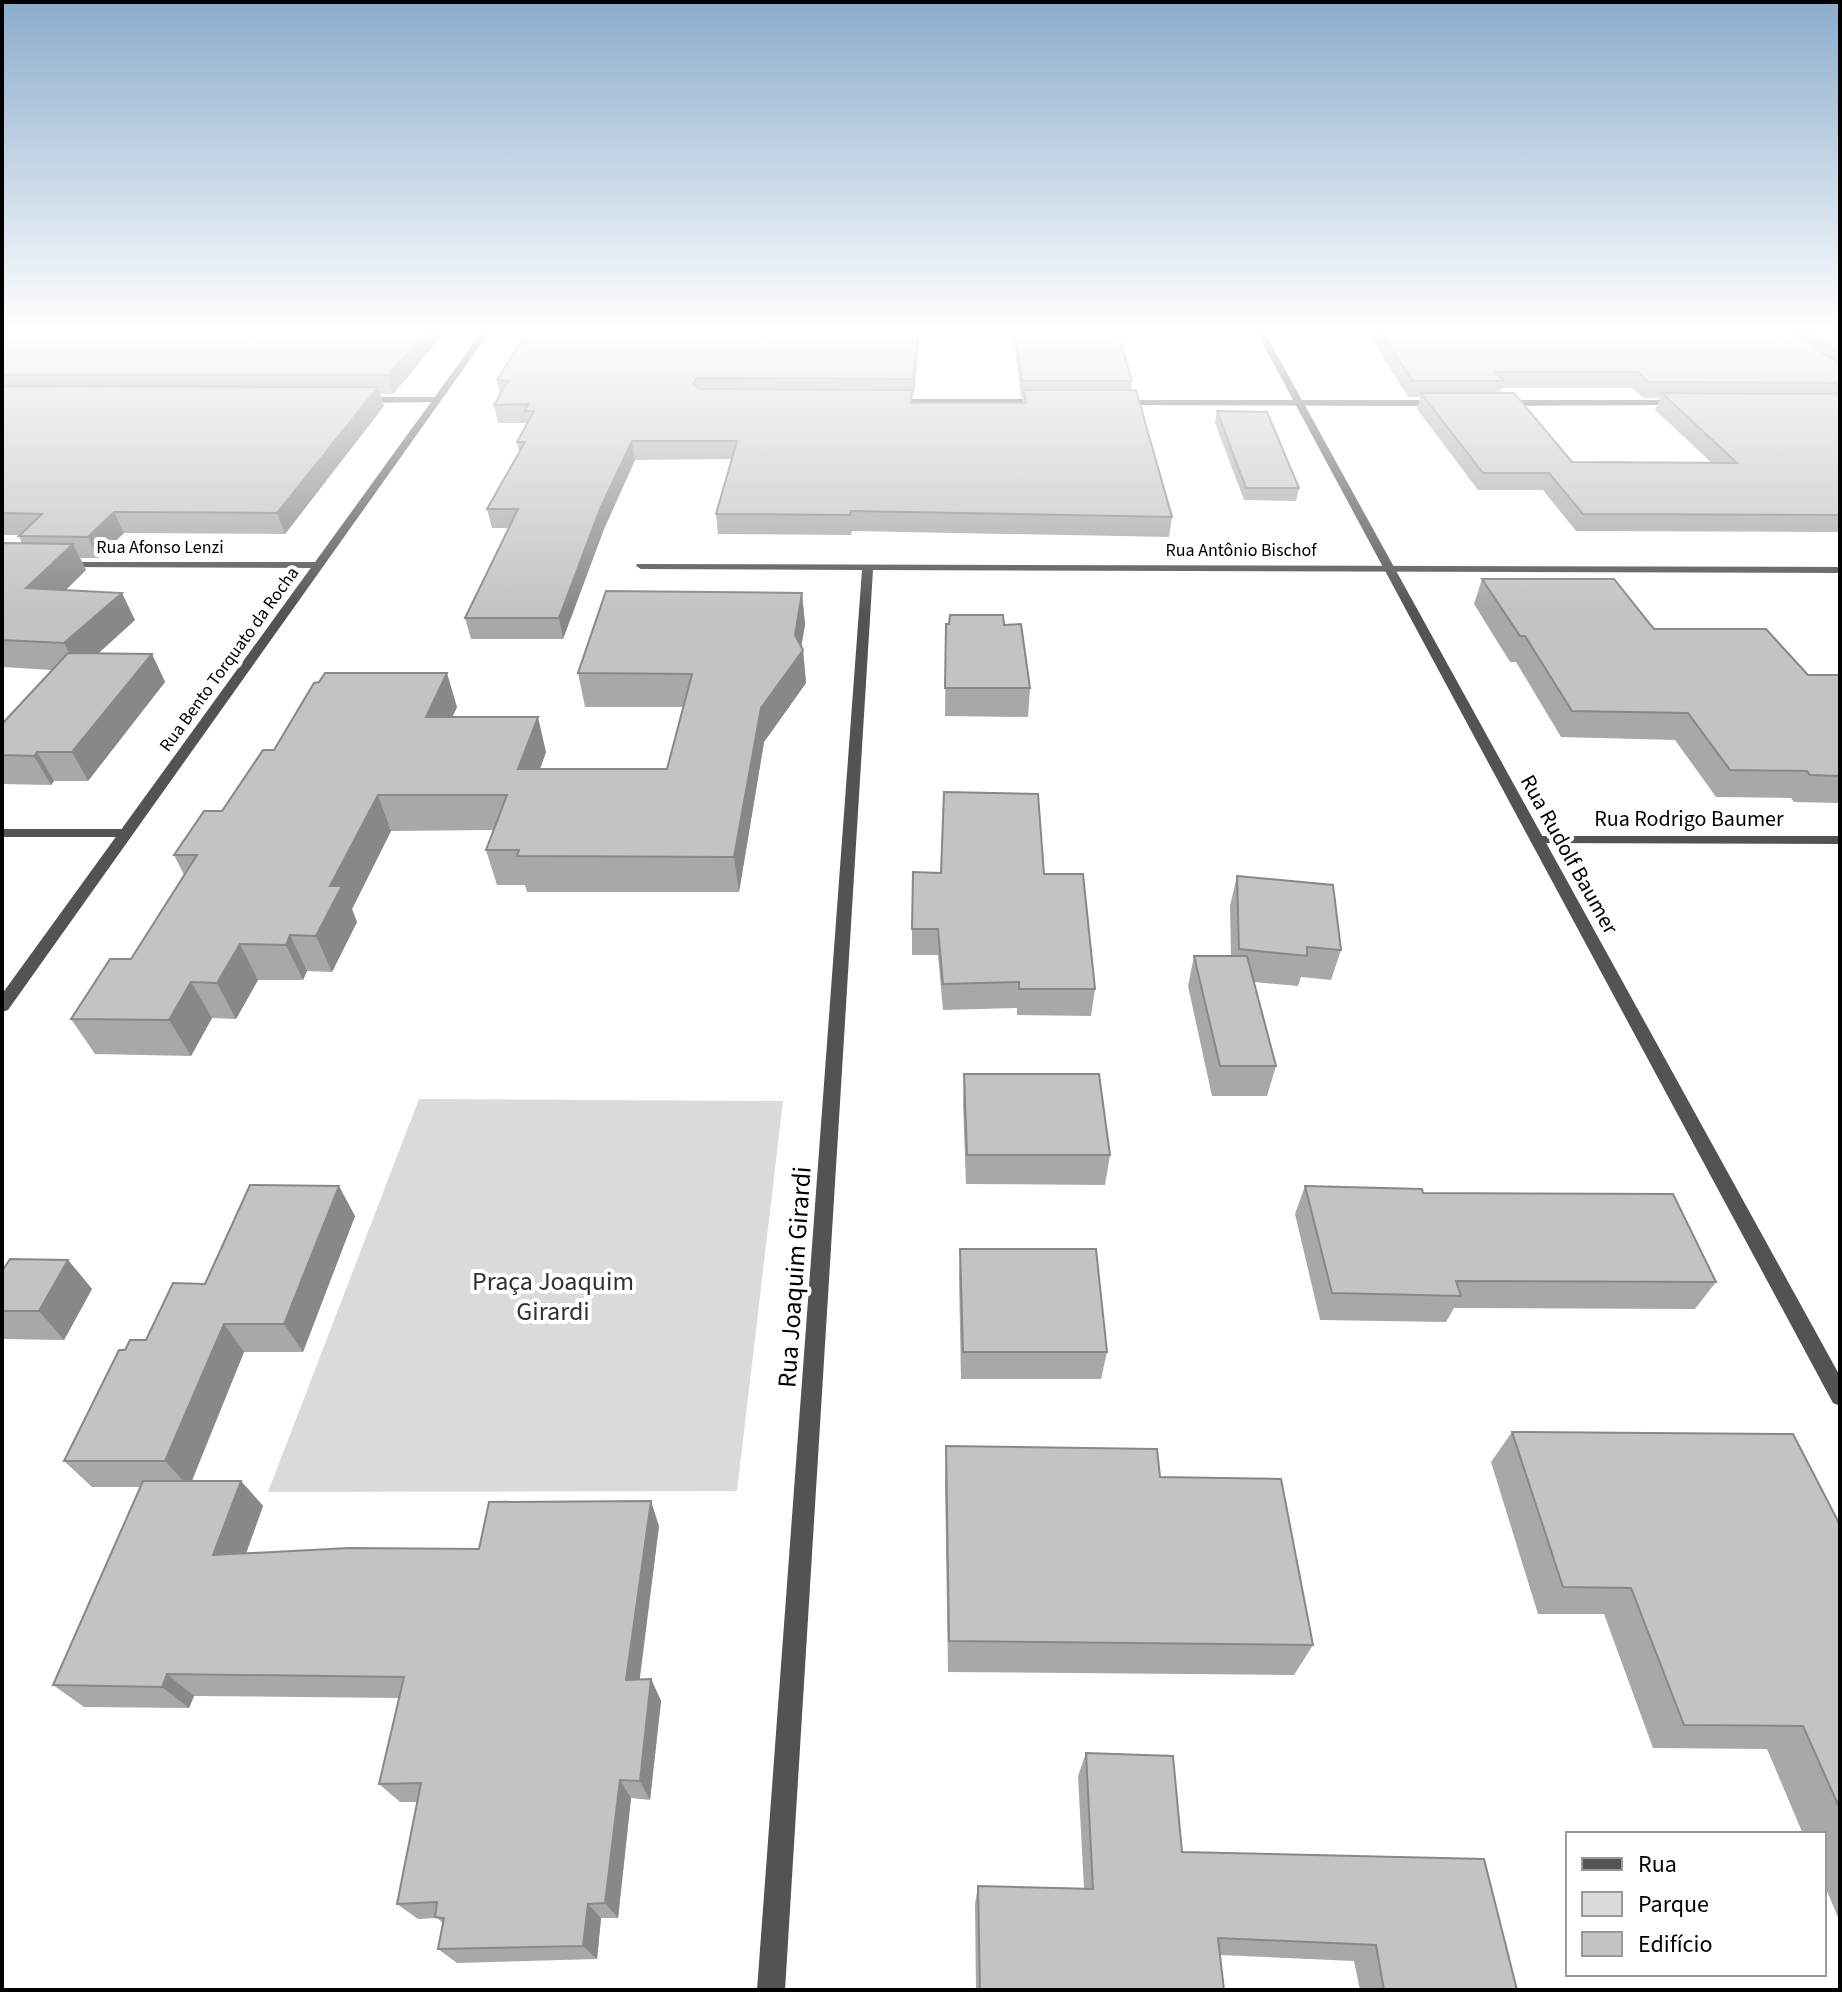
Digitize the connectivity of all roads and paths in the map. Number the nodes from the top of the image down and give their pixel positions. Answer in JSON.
{"nodes":[{"id":1,"x":417,"y":426,"type":"edge"},
{"id":2,"x":1312,"y":426,"type":"edge"},
{"id":3,"x":49,"y":564,"type":"edge"},
{"id":4,"x":318,"y":565,"type":"junction"},
{"id":5,"x":641,"y":566,"type":"dead end"},
{"id":6,"x":868,"y":567,"type":"junction"},
{"id":7,"x":1390,"y":568,"type":"junction"},
{"id":8,"x":1840,"y":570,"type":"edge"},
{"id":9,"x":2,"y":833,"type":"edge"},
{"id":10,"x":127,"y":833,"type":"junction"},
{"id":11,"x":1537,"y":840,"type":"junction"},
{"id":12,"x":1840,"y":840,"type":"edge"},
{"id":13,"x":2,"y":1006,"type":"edge"},
{"id":14,"x":1840,"y":1396,"type":"edge"},
{"id":15,"x":771,"y":1990,"type":"edge"}],
"edges":[{"from":1,"to":4,"type":"street","name":"Rua Bento Torquato da Rocha"},
{"from":2,"to":7,"type":"street","name":"Rua Rudolf Baumer"},
{"from":3,"to":4,"type":"street","name":"Rua Afonso Lenzi"},
{"from":4,"to":10,"type":"street","name":"Rua Bento Torquato da Rocha"},
{"from":5,"to":6,"type":"street","name":"Rua Antônio Bischof"},
{"from":6,"to":7,"type":"street","name":"Rua Antônio Bischof"},
{"from":6,"to":15,"type":"street","name":"Rua Joaquim Girardi"},
{"from":7,"to":8,"type":"street","name":"Rua Antônio Bischof"},
{"from":7,"to":11,"type":"street","name":"Rua Rudolf Baumer"},
{"from":9,"to":10,"type":"street"},
{"from":10,"to":13,"type":"street","name":"Rua Bento Torquato da Rocha"},
{"from":11,"to":12,"type":"street","name":"Rua Rodrigo Baumer"},
{"from":11,"to":14,"type":"street","name":"Rua Rudolf Baumer"}]}
